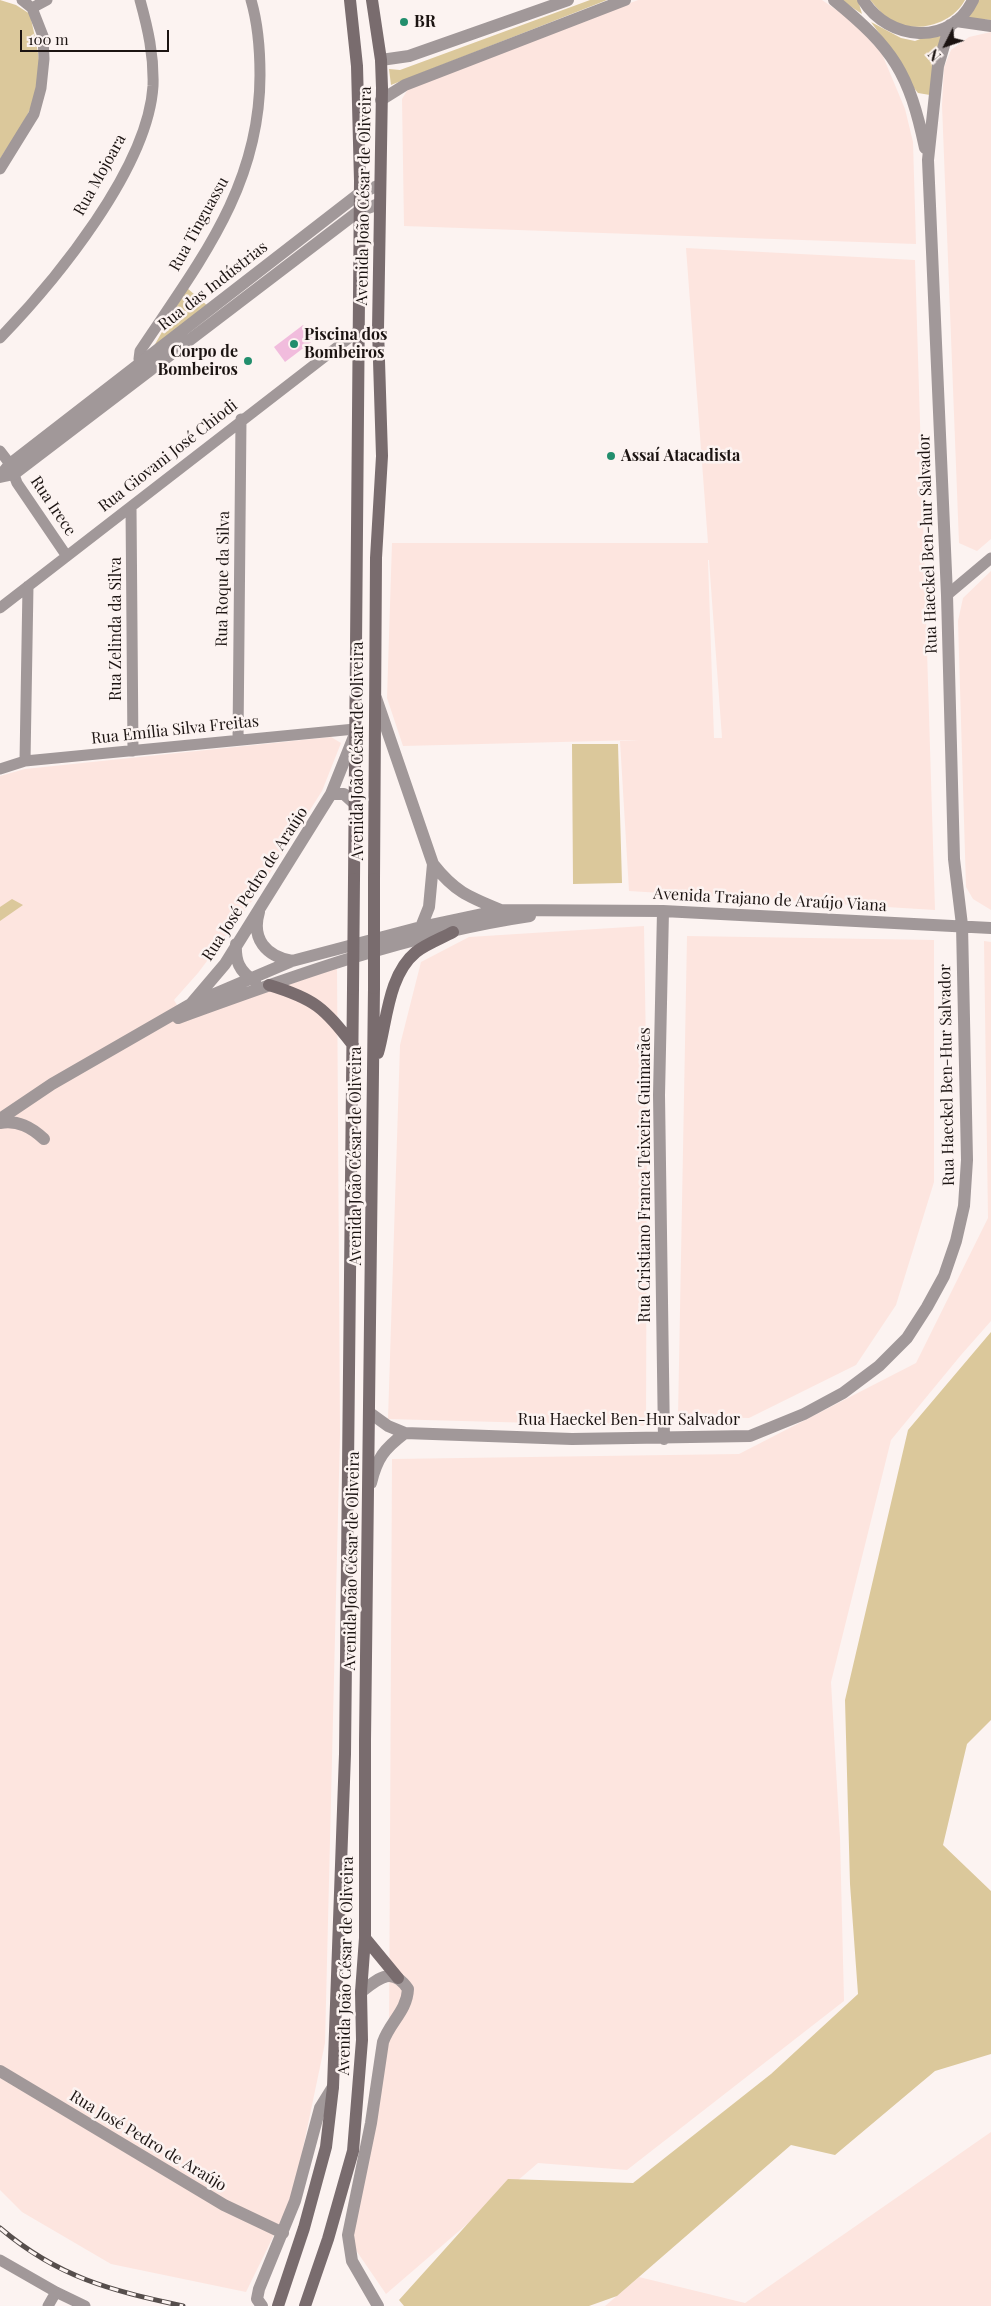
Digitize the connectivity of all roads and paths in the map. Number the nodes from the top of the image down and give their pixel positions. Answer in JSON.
{"nodes":[{"id":1,"x":22,"y":0,"type":"edge"},
{"id":2,"x":48,"y":0,"type":"edge"},
{"id":3,"x":140,"y":0,"type":"edge"},
{"id":4,"x":251,"y":0,"type":"edge"},
{"id":5,"x":350,"y":0,"type":"edge"},
{"id":6,"x":372,"y":0,"type":"edge"},
{"id":7,"x":568,"y":0,"type":"edge"},
{"id":8,"x":625,"y":0,"type":"edge"},
{"id":9,"x":834,"y":0,"type":"edge"},
{"id":10,"x":863,"y":0,"type":"edge"},
{"id":11,"x":973,"y":0,"type":"edge"},
{"id":12,"x":32,"y":8,"type":"junction"},
{"id":13,"x":874,"y":16,"type":"junction"},
{"id":14,"x":953,"y":23,"type":"junction"},
{"id":15,"x":866,"y":26,"type":"junction"},
{"id":16,"x":991,"y":26,"type":"edge"},
{"id":17,"x":382,"y":60,"type":"junction"},
{"id":18,"x":910,"y":89,"type":"junction"},
{"id":19,"x":934,"y":97,"type":"junction"},
{"id":20,"x":381,"y":100,"type":"junction"},
{"id":21,"x":928,"y":160,"type":"junction"},
{"id":22,"x":0,"y":169,"type":"edge"},
{"id":23,"x":380,"y":185,"type":"junction"},
{"id":24,"x":360,"y":193,"type":"junction"},
{"id":25,"x":379,"y":204,"type":"junction"},
{"id":26,"x":359,"y":211,"type":"junction"},
{"id":27,"x":358,"y":330,"type":"junction"},
{"id":28,"x":0,"y":338,"type":"edge"},
{"id":29,"x":141,"y":363,"type":"junction"},
{"id":30,"x":150,"y":373,"type":"junction"},
{"id":31,"x":241,"y":419,"type":"junction"},
{"id":32,"x":0,"y":451,"type":"edge"},
{"id":33,"x":12,"y":469,"type":"junction"},
{"id":34,"x":0,"y":477,"type":"edge"},
{"id":35,"x":131,"y":507,"type":"junction"},
{"id":36,"x":66,"y":555,"type":"junction"},
{"id":37,"x":991,"y":558,"type":"edge"},
{"id":38,"x":28,"y":586,"type":"junction"},
{"id":39,"x":947,"y":595,"type":"junction"},
{"id":40,"x":0,"y":608,"type":"edge"},
{"id":41,"x":355,"y":691,"type":"junction"},
{"id":42,"x":375,"y":696,"type":"junction"},
{"id":43,"x":355,"y":732,"type":"junction"},
{"id":44,"x":238,"y":740,"type":"junction"},
{"id":45,"x":133,"y":751,"type":"junction"},
{"id":46,"x":25,"y":761,"type":"junction"},
{"id":47,"x":0,"y":769,"type":"edge"},
{"id":48,"x":331,"y":794,"type":"junction"},
{"id":49,"x":355,"y":804,"type":"junction"},
{"id":50,"x":433,"y":864,"type":"junction"},
{"id":51,"x":261,"y":907,"type":"junction"},
{"id":52,"x":501,"y":910,"type":"junction"},
{"id":53,"x":663,"y":911,"type":"junction"},
{"id":54,"x":546,"y":912,"type":"junction"},
{"id":55,"x":962,"y":926,"type":"junction"},
{"id":56,"x":421,"y":927,"type":"junction"},
{"id":57,"x":991,"y":928,"type":"edge"},
{"id":58,"x":454,"y":932,"type":"junction"},
{"id":59,"x":236,"y":944,"type":"junction"},
{"id":60,"x":366,"y":953,"type":"junction"},
{"id":61,"x":292,"y":962,"type":"junction"},
{"id":62,"x":249,"y":978,"type":"junction"},
{"id":63,"x":269,"y":984,"type":"junction"},
{"id":64,"x":191,"y":1004,"type":"junction"},
{"id":65,"x":178,"y":1018,"type":"joint"},
{"id":66,"x":156,"y":1025,"type":"junction"},
{"id":67,"x":353,"y":1044,"type":"junction"},
{"id":68,"x":373,"y":1072,"type":"junction"},
{"id":69,"x":0,"y":1119,"type":"edge"},
{"id":70,"x":0,"y":1123,"type":"edge"},
{"id":71,"x":44,"y":1139,"type":"dead end"},
{"id":72,"x":370,"y":1412,"type":"junction"},
{"id":73,"x":405,"y":1434,"type":"junction"},
{"id":74,"x":664,"y":1439,"type":"junction"},
{"id":75,"x":369,"y":1488,"type":"junction"},
{"id":76,"x":365,"y":1938,"type":"junction"},
{"id":77,"x":398,"y":1978,"type":"junction"},
{"id":78,"x":361,"y":1992,"type":"junction"},
{"id":79,"x":0,"y":2071,"type":"edge"},
{"id":80,"x":333,"y":2087,"type":"junction"},
{"id":81,"x":283,"y":2233,"type":"junction"},
{"id":82,"x":0,"y":2260,"type":"edge"},
{"id":83,"x":56,"y":2292,"type":"junction"},
{"id":84,"x":374,"y":2305,"type":"edge"},
{"id":85,"x":48,"y":2306,"type":"edge"},
{"id":86,"x":85,"y":2306,"type":"edge"},
{"id":87,"x":262,"y":2306,"type":"edge"},
{"id":88,"x":278,"y":2306,"type":"edge"},
{"id":89,"x":305,"y":2306,"type":"edge"}],
"edges":[{"from":1,"to":12,"type":"street"},
{"from":2,"to":12,"type":"street"},
{"from":3,"to":28,"type":"street","name":"Rua Mojoara"},
{"from":4,"to":29,"type":"street","name":"Rua Tinguassu"},
{"from":5,"to":24,"type":"main road","name":"Avenida João César de Oliveira"},
{"from":6,"to":17,"type":"main road","name":"Avenida João César de Oliveira"},
{"from":7,"to":17,"type":"street"},
{"from":8,"to":20,"type":"street"},
{"from":9,"to":15,"type":"street","name":"Rua Haeckel Ben-hur Salvador"},
{"from":10,"to":13,"type":"street"},
{"from":11,"to":14,"type":"street"},
{"from":12,"to":22,"type":"street"},
{"from":13,"to":14,"type":"street"},
{"from":13,"to":15,"type":"street"},
{"from":14,"to":16,"type":"street"},
{"from":14,"to":19,"type":"street","name":"Rua Haeckel Ben-hur Salvador"},
{"from":15,"to":18,"type":"street","name":"Rua Haeckel Ben-hur Salvador"},
{"from":17,"to":20,"type":"main road","name":"Avenida João César de Oliveira"},
{"from":18,"to":19,"type":"street"},
{"from":18,"to":21,"type":"street","name":"Rua Haeckel Ben-hur Salvador"},
{"from":19,"to":21,"type":"street","name":"Rua Haeckel Ben-hur Salvador"},
{"from":20,"to":23,"type":"main road","name":"Avenida João César de Oliveira"},
{"from":21,"to":39,"type":"street","name":"Rua Haeckel Ben-hur Salvador"},
{"from":23,"to":24,"type":"street","name":"Rua das Indústrias"},
{"from":23,"to":25,"type":"main road","name":"Avenida João César de Oliveira"},
{"from":24,"to":26,"type":"main road","name":"Avenida João César de Oliveira"},
{"from":24,"to":29,"type":"street","name":"Rua das Indústrias"},
{"from":25,"to":26,"type":"street","name":"Rua das Indústrias"},
{"from":25,"to":42,"type":"main road","name":"Avenida João César de Oliveira"},
{"from":26,"to":27,"type":"main road","name":"Avenida João César de Oliveira"},
{"from":26,"to":30,"type":"street","name":"Rua das Indústrias"},
{"from":27,"to":31,"type":"street","name":"Rua Giovani José Chiodi"},
{"from":27,"to":41,"type":"main road","name":"Avenida João César de Oliveira"},
{"from":29,"to":30,"type":"street"},
{"from":29,"to":33,"type":"street","name":"Rua das Indústrias"},
{"from":30,"to":33,"type":"street","name":"Rua das Indústrias"},
{"from":31,"to":35,"type":"street","name":"Rua Giovani José Chiodi"},
{"from":31,"to":44,"type":"street","name":"Rua Roque da Silva"},
{"from":32,"to":33,"type":"street","name":"Rua Irece"},
{"from":33,"to":34,"type":"street","name":"Rua das Indústrias"},
{"from":33,"to":36,"type":"street","name":"Rua Irece"},
{"from":35,"to":36,"type":"street","name":"Rua Giovani José Chiodi"},
{"from":35,"to":45,"type":"street","name":"Rua Zelinda da Silva"},
{"from":36,"to":38,"type":"street","name":"Rua Giovani José Chiodi"},
{"from":37,"to":39,"type":"street"},
{"from":38,"to":40,"type":"street","name":"Rua Giovani José Chiodi"},
{"from":38,"to":46,"type":"street"},
{"from":39,"to":55,"type":"street","name":"Rua Haeckel Ben-hur Salvador"},
{"from":41,"to":42,"type":"main road"},
{"from":41,"to":43,"type":"main road","name":"Avenida João César de Oliveira"},
{"from":42,"to":50,"type":"street","name":"Avenida Trajano de Araújo Viana"},
{"from":42,"to":68,"type":"main road","name":"Avenida João César de Oliveira","bridge":true},
{"from":43,"to":44,"type":"street","name":"Rua Emília Silva Freitas"},
{"from":43,"to":48,"type":"street","name":"Rua José Pedro de Araújo"},
{"from":43,"to":49,"type":"main road","name":"Avenida João César de Oliveira"},
{"from":44,"to":45,"type":"street","name":"Rua Emília Silva Freitas"},
{"from":45,"to":46,"type":"street","name":"Rua Emília Silva Freitas"},
{"from":46,"to":47,"type":"street","name":"Rua Emília Silva Freitas"},
{"from":48,"to":49,"type":"street"},
{"from":48,"to":51,"type":"street","name":"Rua José Pedro de Araújo"},
{"from":49,"to":67,"type":"main road","name":"Avenida João César de Oliveira","bridge":true},
{"from":50,"to":52,"type":"street","name":"Avenida Trajano de Araújo Viana"},
{"from":50,"to":56,"type":"street"},
{"from":51,"to":59,"type":"street","name":"Rua José Pedro de Araújo"},
{"from":51,"to":61,"type":"street"},
{"from":52,"to":54,"type":"street","name":"Avenida Trajano de Araújo Viana"},
{"from":52,"to":56,"type":"street","name":"Avenida Trajano de Araújo Viana"},
{"from":53,"to":54,"type":"street","name":"Avenida Trajano de Araújo Viana"},
{"from":53,"to":55,"type":"street","name":"Avenida Trajano de Araújo Viana"},
{"from":53,"to":74,"type":"street","name":"Rua Cristiano Franca Teixeira Guimarães"},
{"from":54,"to":58,"type":"street","name":"Avenida Trajano de Araújo Viana"},
{"from":55,"to":57,"type":"street","name":"Avenida Trajano de Araújo Viana"},
{"from":55,"to":74,"type":"street","name":"Rua Haeckel Ben-Hur Salvador"},
{"from":56,"to":60,"type":"street"},
{"from":56,"to":61,"type":"street","name":"Avenida Trajano de Araújo Viana"},
{"from":58,"to":60,"type":"street","name":"Avenida Trajano de Araújo Viana"},
{"from":58,"to":68,"type":"main road"},
{"from":59,"to":62,"type":"street"},
{"from":59,"to":64,"type":"street","name":"Rua José Pedro de Araújo"},
{"from":60,"to":63,"type":"street","name":"Avenida Trajano de Araújo Viana"},
{"from":61,"to":62,"type":"street","name":"Avenida Trajano de Araújo Viana"},
{"from":62,"to":63,"type":"street"},
{"from":62,"to":64,"type":"street","name":"Avenida Trajano de Araújo Viana"},
{"from":63,"to":65,"type":"street","name":"Avenida Trajano de Araújo Viana"},
{"from":63,"to":67,"type":"main road"},
{"from":64,"to":66,"type":"street","name":"Rua José Pedro de Araújo"},
{"from":65,"to":66,"type":"street","name":"Rua José Pedro de Araújo"},
{"from":66,"to":69,"type":"street","name":"Rua José Pedro de Araújo"},
{"from":67,"to":80,"type":"main road","name":"Avenida João César de Oliveira"},
{"from":68,"to":72,"type":"main road","name":"Avenida João César de Oliveira"},
{"from":70,"to":71,"type":"street"},
{"from":72,"to":73,"type":"street","name":"Rua Haeckel Ben-Hur Salvador"},
{"from":72,"to":75,"type":"main road","name":"Avenida João César de Oliveira"},
{"from":73,"to":74,"type":"street","name":"Rua Haeckel Ben-Hur Salvador"},
{"from":73,"to":75,"type":"street"},
{"from":75,"to":76,"type":"main road","name":"Avenida João César de Oliveira"},
{"from":76,"to":77,"type":"main road"},
{"from":76,"to":78,"type":"main road","name":"Avenida João César de Oliveira"},
{"from":77,"to":78,"type":"street"},
{"from":77,"to":84,"type":"street"},
{"from":78,"to":89,"type":"main road","name":"Avenida João César de Oliveira"},
{"from":79,"to":81,"type":"street","name":"Rua José Pedro de Araújo"},
{"from":80,"to":81,"type":"street"},
{"from":80,"to":88,"type":"main road","name":"Avenida João César de Oliveira"},
{"from":81,"to":87,"type":"street"},
{"from":82,"to":83,"type":"street"},
{"from":83,"to":85,"type":"street"},
{"from":83,"to":86,"type":"street"}]}
